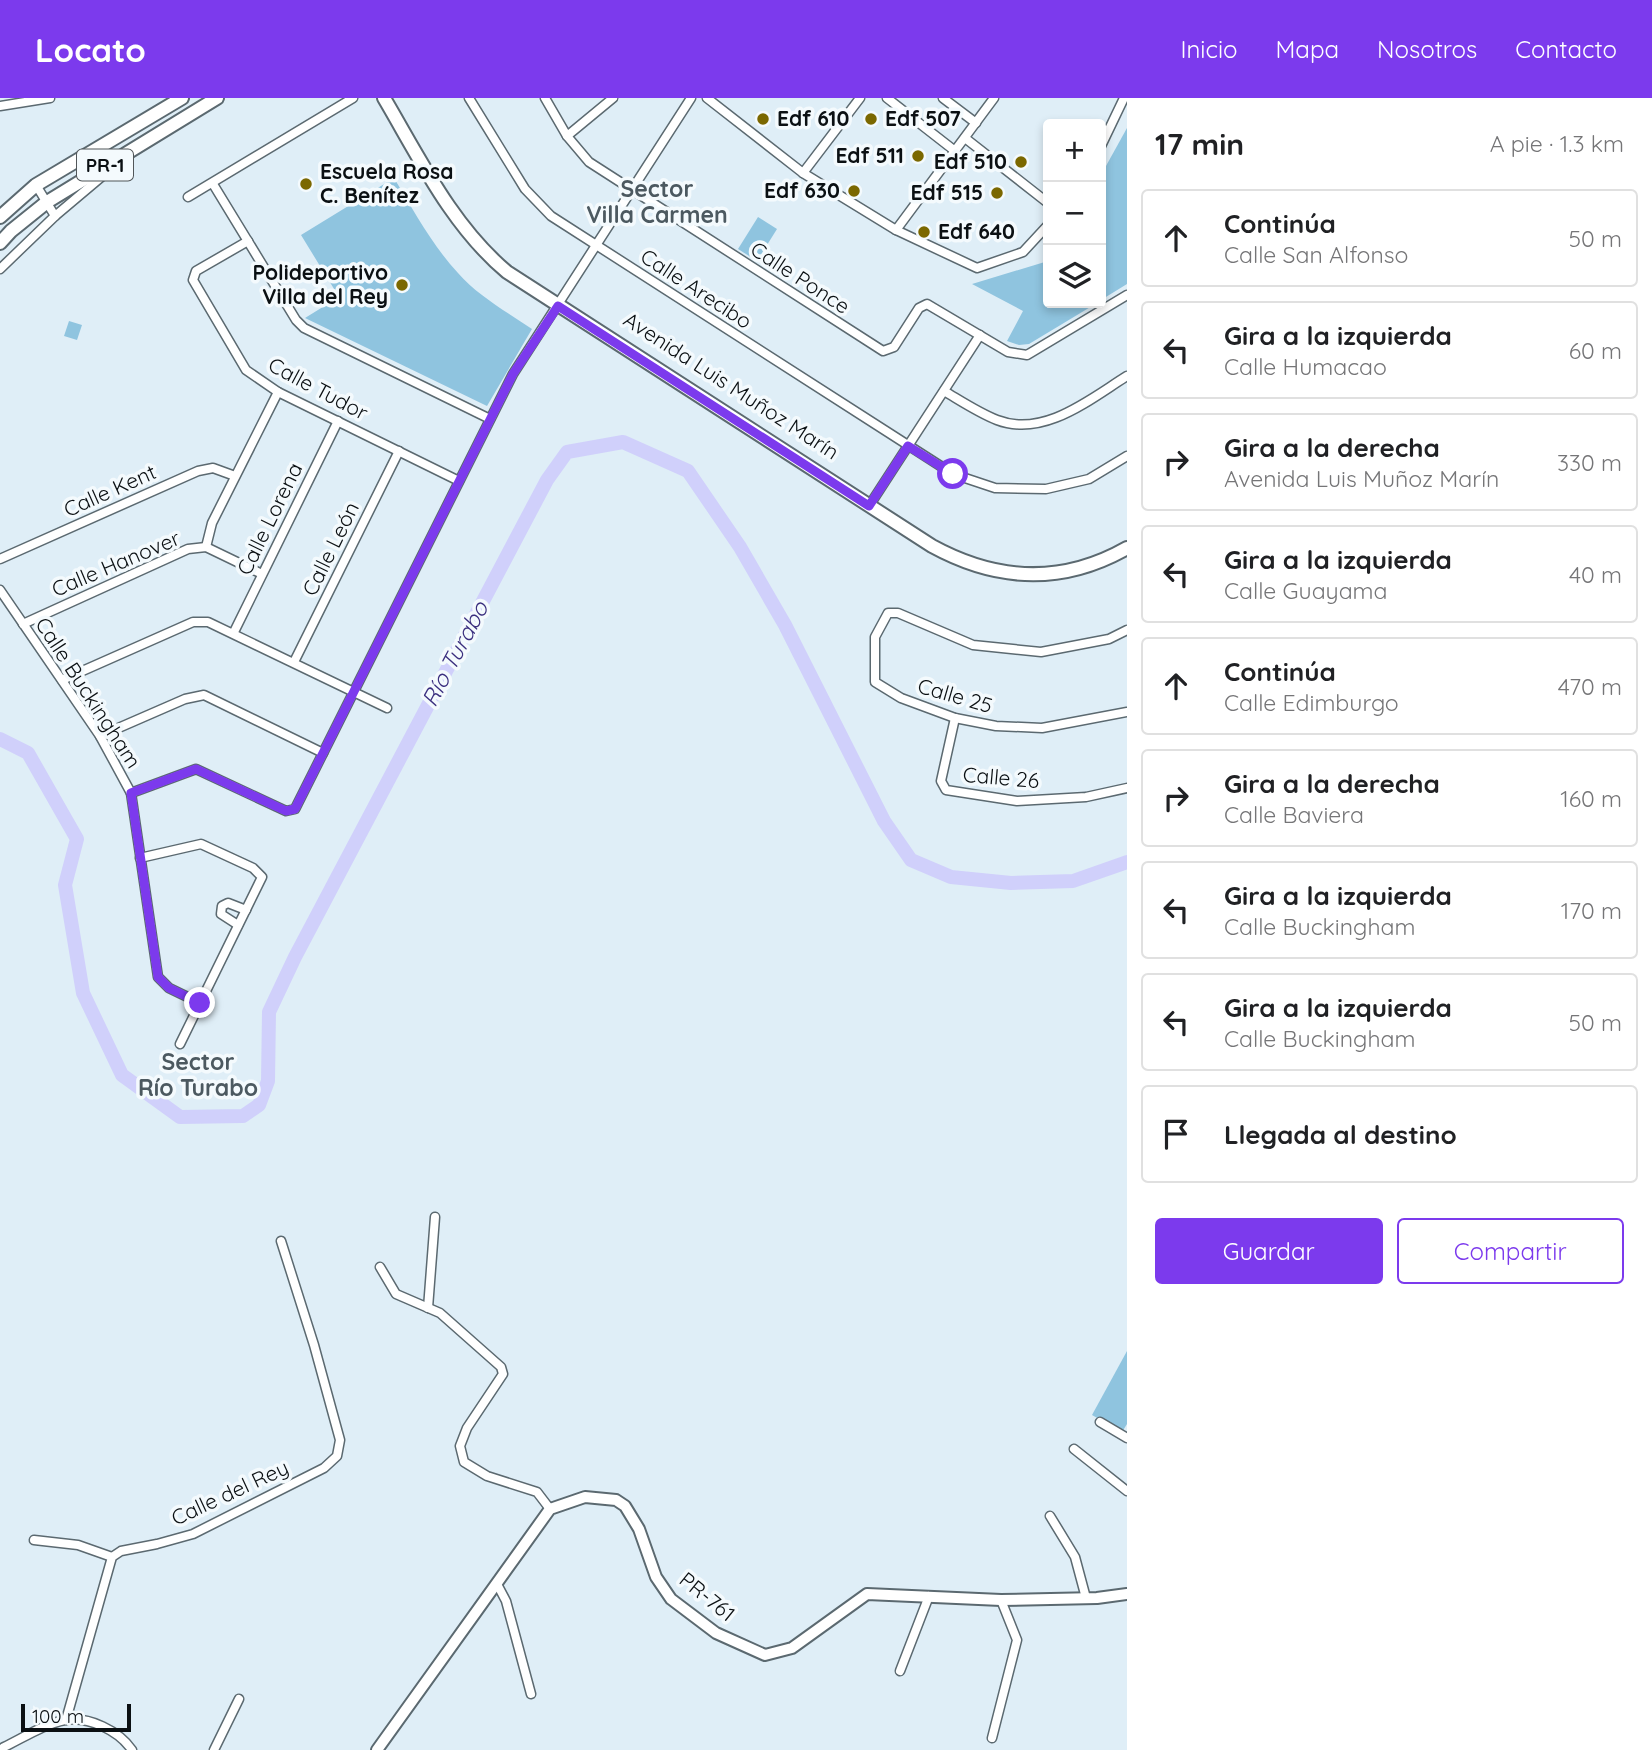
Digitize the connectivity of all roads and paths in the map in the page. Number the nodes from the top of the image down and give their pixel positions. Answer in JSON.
{"nodes":[{"id":1,"x":50,"y":98,"type":"edge"},
{"id":2,"x":183,"y":98,"type":"edge"},
{"id":3,"x":217,"y":98,"type":"edge"},
{"id":4,"x":353,"y":98,"type":"edge"},
{"id":5,"x":384,"y":98,"type":"edge"},
{"id":6,"x":393,"y":98,"type":"edge"},
{"id":7,"x":469,"y":98,"type":"edge"},
{"id":8,"x":545,"y":98,"type":"edge"},
{"id":9,"x":613,"y":98,"type":"edge"},
{"id":10,"x":691,"y":98,"type":"edge"},
{"id":11,"x":707,"y":98,"type":"edge"},
{"id":12,"x":860,"y":98,"type":"edge"},
{"id":13,"x":887,"y":98,"type":"edge"},
{"id":14,"x":943,"y":98,"type":"edge"},
{"id":15,"x":994,"y":98,"type":"edge"},
{"id":16,"x":1124,"y":98,"type":"edge"},
{"id":17,"x":33,"y":99,"type":"edge"},
{"id":18,"x":0,"y":106,"type":"edge"},
{"id":19,"x":976,"y":123,"type":"junction"},
{"id":20,"x":160,"y":132,"type":"junction"},
{"id":21,"x":567,"y":136,"type":"junction"},
{"id":22,"x":1106,"y":136,"type":"edge"},
{"id":23,"x":965,"y":138,"type":"junction"},
{"id":24,"x":955,"y":151,"type":"junction"},
{"id":25,"x":803,"y":173,"type":"junction"},
{"id":26,"x":213,"y":184,"type":"junction"},
{"id":27,"x":36,"y":185,"type":"junction"},
{"id":28,"x":632,"y":190,"type":"junction"},
{"id":29,"x":188,"y":197,"type":"dead end"},
{"id":30,"x":1043,"y":199,"type":"edge"},
{"id":31,"x":47,"y":202,"type":"junction"},
{"id":32,"x":55,"y":216,"type":"junction"},
{"id":33,"x":0,"y":217,"type":"edge"},
{"id":34,"x":896,"y":230,"type":"junction"},
{"id":35,"x":1043,"y":230,"type":"edge"},
{"id":36,"x":248,"y":241,"type":"junction"},
{"id":37,"x":0,"y":243,"type":"edge"},
{"id":38,"x":596,"y":246,"type":"junction"},
{"id":39,"x":0,"y":269,"type":"edge"},
{"id":40,"x":1127,"y":295,"type":"edge"},
{"id":41,"x":559,"y":303,"type":"junction"},
{"id":42,"x":980,"y":335,"type":"junction"},
{"id":43,"x":1127,"y":376,"type":"edge"},
{"id":44,"x":278,"y":391,"type":"junction"},
{"id":45,"x":944,"y":391,"type":"junction"},
{"id":46,"x":489,"y":419,"type":"junction"},
{"id":47,"x":338,"y":421,"type":"junction"},
{"id":48,"x":908,"y":446,"type":"junction"},
{"id":49,"x":399,"y":451,"type":"junction"},
{"id":50,"x":1127,"y":456,"type":"edge"},
{"id":51,"x":235,"y":476,"type":"junction"},
{"id":52,"x":459,"y":481,"type":"junction"},
{"id":53,"x":871,"y":503,"type":"junction"},
{"id":54,"x":1127,"y":539,"type":"edge"},
{"id":55,"x":206,"y":547,"type":"junction"},
{"id":56,"x":1127,"y":548,"type":"edge"},
{"id":57,"x":0,"y":559,"type":"edge"},
{"id":58,"x":262,"y":574,"type":"junction"},
{"id":59,"x":0,"y":590,"type":"edge"},
{"id":60,"x":23,"y":624,"type":"junction"},
{"id":61,"x":1127,"y":630,"type":"edge"},
{"id":62,"x":234,"y":632,"type":"junction"},
{"id":63,"x":294,"y":662,"type":"junction"},
{"id":64,"x":62,"y":680,"type":"junction"},
{"id":65,"x":354,"y":692,"type":"junction"},
{"id":66,"x":387,"y":708,"type":"dead end"},
{"id":67,"x":1127,"y":712,"type":"edge"},
{"id":68,"x":955,"y":718,"type":"junction"},
{"id":69,"x":100,"y":736,"type":"junction"},
{"id":70,"x":323,"y":753,"type":"junction"},
{"id":71,"x":1127,"y":788,"type":"edge"},
{"id":72,"x":131,"y":793,"type":"junction"},
{"id":73,"x":140,"y":858,"type":"junction"},
{"id":74,"x":246,"y":910,"type":"junction"},
{"id":75,"x":238,"y":925,"type":"junction"},
{"id":76,"x":200,"y":1003,"type":"junction"},
{"id":77,"x":180,"y":1044,"type":"dead end"},
{"id":78,"x":435,"y":1217,"type":"dead end"},
{"id":79,"x":281,"y":1241,"type":"dead end"},
{"id":80,"x":380,"y":1267,"type":"dead end"},
{"id":81,"x":428,"y":1308,"type":"junction"},
{"id":82,"x":1100,"y":1422,"type":"dead end"},
{"id":83,"x":1127,"y":1438,"type":"edge"},
{"id":84,"x":1073,"y":1449,"type":"dead end"},
{"id":85,"x":1127,"y":1491,"type":"edge"},
{"id":86,"x":550,"y":1509,"type":"junction"},
{"id":87,"x":1051,"y":1516,"type":"dead end"},
{"id":88,"x":34,"y":1540,"type":"dead end"},
{"id":89,"x":112,"y":1557,"type":"junction"},
{"id":90,"x":497,"y":1584,"type":"junction"},
{"id":91,"x":1127,"y":1594,"type":"edge"},
{"id":92,"x":929,"y":1596,"type":"junction"},
{"id":93,"x":1086,"y":1598,"type":"junction"},
{"id":94,"x":1001,"y":1600,"type":"junction"},
{"id":95,"x":900,"y":1671,"type":"dead end"},
{"id":96,"x":531,"y":1694,"type":"dead end"},
{"id":97,"x":239,"y":1699,"type":"dead end"},
{"id":98,"x":66,"y":1720,"type":"junction"},
{"id":99,"x":992,"y":1738,"type":"dead end"},
{"id":100,"x":1,"y":1750,"type":"edge"},
{"id":101,"x":132,"y":1750,"type":"edge"},
{"id":102,"x":214,"y":1750,"type":"edge"},
{"id":103,"x":377,"y":1750,"type":"edge"}],
"edges":[{"from":1,"to":17,"type":"street"},
{"from":2,"to":27,"type":"main road","number":"PR-1"},
{"from":3,"to":20,"type":"main road","number":"PR-1"},
{"from":4,"to":26,"type":"street"},
{"from":5,"to":41,"type":"main road","name":"Avenida Luis Muñoz Marín"},
{"from":6,"to":41,"type":"main road","name":"Avenida Luis Muñoz Marín"},
{"from":7,"to":38,"type":"street","name":"Calle Arecibo"},
{"from":8,"to":21,"type":"street","name":"Calle Ponce"},
{"from":9,"to":21,"type":"street"},
{"from":10,"to":28,"type":"street"},
{"from":11,"to":25,"type":"street"},
{"from":12,"to":25,"type":"street"},
{"from":13,"to":24,"type":"street"},
{"from":14,"to":19,"type":"street"},
{"from":15,"to":19,"type":"street"},
{"from":16,"to":22,"type":"street"},
{"from":17,"to":18,"type":"street"},
{"from":19,"to":23,"type":"street"},
{"from":20,"to":31,"type":"main road","number":"PR-1"},
{"from":20,"to":32,"type":"street"},
{"from":21,"to":28,"type":"street","name":"Calle Ponce"},
{"from":23,"to":24,"type":"street"},
{"from":23,"to":30,"type":"street"},
{"from":24,"to":34,"type":"street"},
{"from":25,"to":34,"type":"street"},
{"from":26,"to":29,"type":"street"},
{"from":26,"to":36,"type":"street"},
{"from":27,"to":31,"type":"street"},
{"from":27,"to":33,"type":"main road","number":"PR-1"},
{"from":28,"to":38,"type":"street"},
{"from":28,"to":42,"type":"street","name":"Calle Ponce"},
{"from":31,"to":32,"type":"street"},
{"from":31,"to":37,"type":"main road","number":"PR-1"},
{"from":32,"to":39,"type":"street"},
{"from":34,"to":35,"type":"street"},
{"from":36,"to":44,"type":"street","name":"Calle Tudor"},
{"from":36,"to":46,"type":"street"},
{"from":38,"to":41,"type":"street"},
{"from":38,"to":48,"type":"street","name":"Calle Arecibo"},
{"from":40,"to":42,"type":"street","name":"Calle Ponce"},
{"from":41,"to":46,"type":"street"},
{"from":41,"to":53,"type":"main road","name":"Avenida Luis Muñoz Marín"},
{"from":42,"to":45,"type":"street"},
{"from":43,"to":45,"type":"street"},
{"from":44,"to":47,"type":"street","name":"Calle Tudor"},
{"from":44,"to":51,"type":"street"},
{"from":45,"to":48,"type":"street"},
{"from":46,"to":52,"type":"street"},
{"from":47,"to":49,"type":"street","name":"Calle Tudor"},
{"from":47,"to":58,"type":"street","name":"Calle Lorena"},
{"from":48,"to":50,"type":"street","name":"Calle Arecibo"},
{"from":48,"to":53,"type":"street"},
{"from":49,"to":52,"type":"street","name":"Calle Tudor"},
{"from":49,"to":63,"type":"street","name":"Calle León"},
{"from":51,"to":55,"type":"street"},
{"from":51,"to":57,"type":"street","name":"Calle Kent"},
{"from":52,"to":65,"type":"street"},
{"from":53,"to":54,"type":"main road","name":"Avenida Luis Muñoz Marín"},
{"from":53,"to":56,"type":"main road","name":"Avenida Luis Muñoz Marín"},
{"from":55,"to":58,"type":"street","name":"Calle Hanover"},
{"from":55,"to":60,"type":"street","name":"Calle Hanover"},
{"from":58,"to":62,"type":"street","name":"Calle Lorena"},
{"from":59,"to":60,"type":"street","name":"Calle Buckingham"},
{"from":60,"to":64,"type":"street","name":"Calle Buckingham"},
{"from":61,"to":68,"type":"street","name":"Calle 25"},
{"from":62,"to":63,"type":"street"},
{"from":62,"to":64,"type":"street"},
{"from":63,"to":65,"type":"street"},
{"from":64,"to":69,"type":"street","name":"Calle Buckingham"},
{"from":65,"to":66,"type":"street"},
{"from":65,"to":70,"type":"street"},
{"from":67,"to":68,"type":"street","name":"Calle 25"},
{"from":68,"to":71,"type":"street","name":"Calle 26"},
{"from":69,"to":70,"type":"street"},
{"from":69,"to":72,"type":"street","name":"Calle Buckingham"},
{"from":70,"to":72,"type":"street"},
{"from":72,"to":73,"type":"street","name":"Calle Buckingham"},
{"from":73,"to":74,"type":"street"},
{"from":73,"to":76,"type":"street","name":"Calle Buckingham"},
{"from":74,"to":75,"type":"street"},
{"from":74,"to":75,"type":"street"},
{"from":75,"to":76,"type":"street"},
{"from":76,"to":77,"type":"street"},
{"from":78,"to":81,"type":"street"},
{"from":79,"to":89,"type":"street","name":"Calle del Rey"},
{"from":80,"to":81,"type":"street"},
{"from":81,"to":86,"type":"street"},
{"from":82,"to":83,"type":"street"},
{"from":84,"to":85,"type":"street"},
{"from":86,"to":90,"type":"street"},
{"from":86,"to":92,"type":"street","name":"PR-761","number":"PR-761"},
{"from":87,"to":93,"type":"street"},
{"from":88,"to":89,"type":"street"},
{"from":89,"to":98,"type":"street"},
{"from":90,"to":96,"type":"street"},
{"from":90,"to":103,"type":"street"},
{"from":91,"to":93,"type":"street","name":"PR-761","number":"PR-761"},
{"from":92,"to":94,"type":"street","name":"PR-761","number":"PR-761"},
{"from":92,"to":95,"type":"street"},
{"from":93,"to":94,"type":"street","name":"PR-761","number":"PR-761"},
{"from":94,"to":99,"type":"street"},
{"from":97,"to":102,"type":"street"},
{"from":98,"to":100,"type":"street"},
{"from":98,"to":101,"type":"street"}]}
